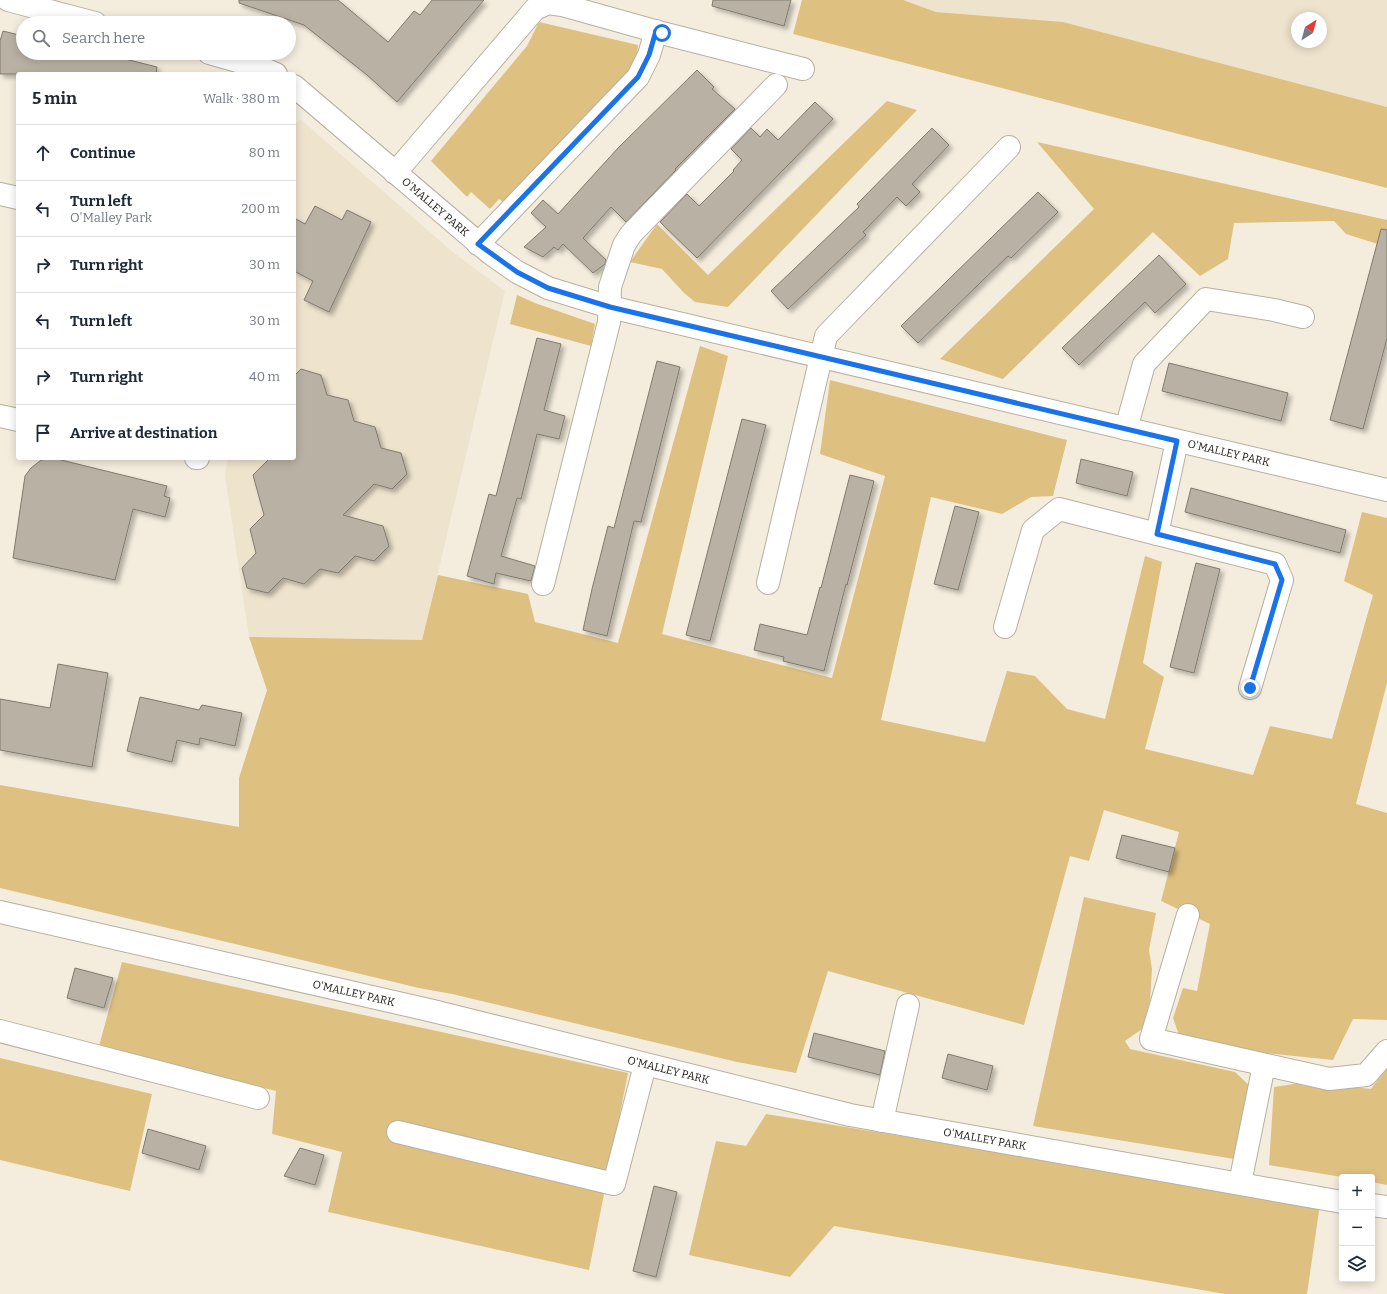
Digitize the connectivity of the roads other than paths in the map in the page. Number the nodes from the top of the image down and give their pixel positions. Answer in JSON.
{"nodes":[{"id":1,"x":8,"y":0,"type":"edge"},
{"id":2,"x":69,"y":16,"type":"edge"},
{"id":3,"x":656,"y":31,"type":"junction"},
{"id":4,"x":234,"y":60,"type":"edge"},
{"id":5,"x":803,"y":69,"type":"dead end"},
{"id":6,"x":271,"y":72,"type":"edge"},
{"id":7,"x":776,"y":85,"type":"dead end"},
{"id":8,"x":296,"y":92,"type":"edge"},
{"id":9,"x":1009,"y":147,"type":"dead end"},
{"id":10,"x":395,"y":173,"type":"junction"},
{"id":11,"x":0,"y":194,"type":"edge"},
{"id":12,"x":16,"y":198,"type":"edge"},
{"id":13,"x":478,"y":244,"type":"junction"},
{"id":14,"x":610,"y":307,"type":"junction"},
{"id":15,"x":1303,"y":317,"type":"dead end"},
{"id":16,"x":821,"y":357,"type":"junction"},
{"id":17,"x":0,"y":416,"type":"edge"},
{"id":18,"x":16,"y":420,"type":"edge"},
{"id":19,"x":1126,"y":429,"type":"junction"},
{"id":20,"x":1177,"y":441,"type":"junction"},
{"id":21,"x":1387,"y":490,"type":"edge"},
{"id":22,"x":1157,"y":534,"type":"junction"},
{"id":23,"x":768,"y":583,"type":"dead end"},
{"id":24,"x":543,"y":584,"type":"dead end"},
{"id":25,"x":1005,"y":627,"type":"dead end"},
{"id":26,"x":1250,"y":688,"type":"dead end"},
{"id":27,"x":0,"y":912,"type":"edge"},
{"id":28,"x":1188,"y":915,"type":"dead end"},
{"id":29,"x":908,"y":1006,"type":"dead end"},
{"id":30,"x":0,"y":1031,"type":"edge"},
{"id":31,"x":1387,"y":1051,"type":"edge"},
{"id":32,"x":645,"y":1065,"type":"junction"},
{"id":33,"x":1264,"y":1065,"type":"junction"},
{"id":34,"x":258,"y":1098,"type":"dead end"},
{"id":35,"x":882,"y":1121,"type":"junction"},
{"id":36,"x":398,"y":1132,"type":"dead end"},
{"id":37,"x":1240,"y":1183,"type":"junction"},
{"id":38,"x":1339,"y":1201,"type":"edge"},
{"id":39,"x":1375,"y":1206,"type":"edge"},
{"id":40,"x":1387,"y":1207,"type":"edge"}],
"edges":[{"from":1,"to":2,"type":"street"},
{"from":3,"to":5,"type":"street"},
{"from":3,"to":10,"type":"street"},
{"from":3,"to":13,"type":"street"},
{"from":4,"to":6,"type":"street"},
{"from":7,"to":14,"type":"street"},
{"from":8,"to":10,"type":"street","name":"O'MALLEY PARK"},
{"from":9,"to":16,"type":"street"},
{"from":10,"to":13,"type":"street","name":"O'MALLEY PARK"},
{"from":11,"to":12,"type":"street"},
{"from":13,"to":14,"type":"street","name":"O'MALLEY PARK"},
{"from":14,"to":16,"type":"street","name":"O'MALLEY PARK"},
{"from":14,"to":24,"type":"street"},
{"from":15,"to":19,"type":"street"},
{"from":16,"to":19,"type":"street","name":"O'MALLEY PARK"},
{"from":16,"to":23,"type":"street"},
{"from":17,"to":18,"type":"street"},
{"from":19,"to":20,"type":"street","name":"O'MALLEY PARK"},
{"from":20,"to":21,"type":"street","name":"O'MALLEY PARK"},
{"from":20,"to":22,"type":"street"},
{"from":22,"to":25,"type":"street"},
{"from":22,"to":26,"type":"street"},
{"from":27,"to":32,"type":"street","name":"O'MALLEY PARK"},
{"from":28,"to":33,"type":"street"},
{"from":29,"to":35,"type":"street"},
{"from":30,"to":34,"type":"street"},
{"from":31,"to":33,"type":"street"},
{"from":32,"to":35,"type":"street","name":"O'MALLEY PARK"},
{"from":32,"to":36,"type":"street"},
{"from":33,"to":37,"type":"street"},
{"from":35,"to":37,"type":"street","name":"O'MALLEY PARK"},
{"from":37,"to":38,"type":"street","name":"O'MALLEY PARK"},
{"from":39,"to":40,"type":"street"}]}
